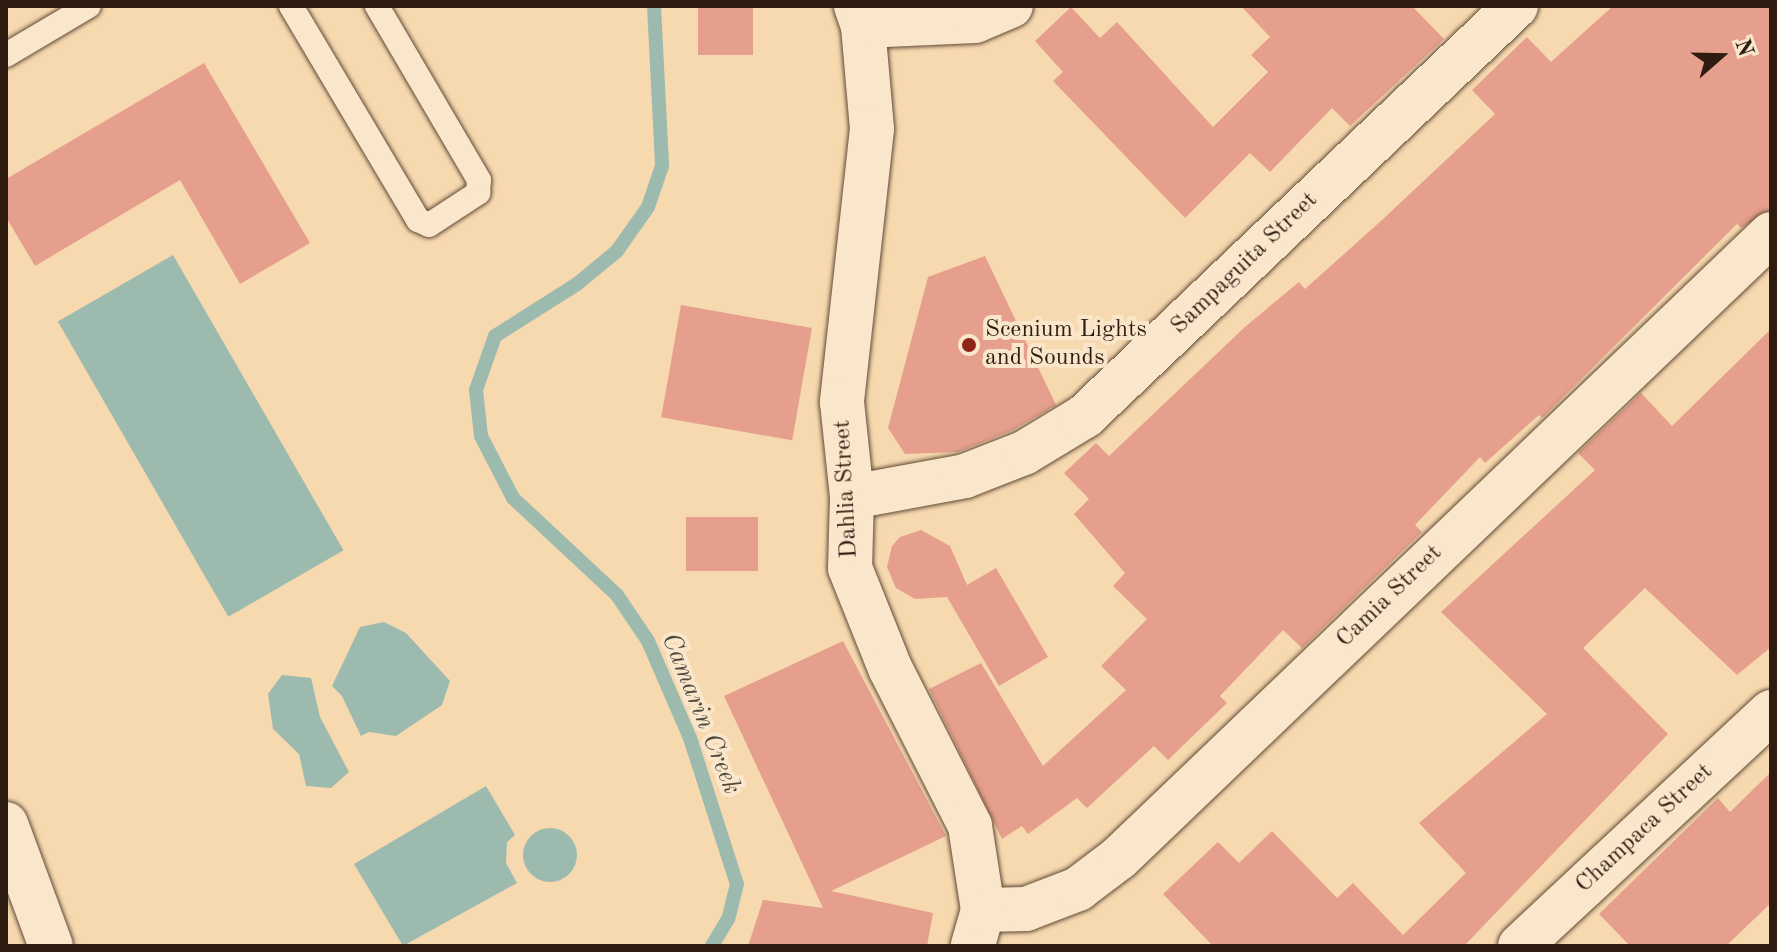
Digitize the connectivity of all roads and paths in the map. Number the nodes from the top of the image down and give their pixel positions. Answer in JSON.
{"nodes":[{"id":1,"x":89,"y":6,"type":"edge"},
{"id":2,"x":291,"y":6,"type":"edge"},
{"id":3,"x":377,"y":6,"type":"edge"},
{"id":4,"x":1011,"y":6,"type":"edge"},
{"id":5,"x":1516,"y":6,"type":"edge"},
{"id":6,"x":860,"y":16,"type":"edge"},
{"id":7,"x":6,"y":55,"type":"edge"},
{"id":8,"x":1771,"y":234,"type":"edge"},
{"id":9,"x":852,"y":497,"type":"junction"},
{"id":10,"x":1771,"y":712,"type":"edge"},
{"id":11,"x":6,"y":824,"type":"edge"},
{"id":12,"x":978,"y":928,"type":"edge"},
{"id":13,"x":51,"y":946,"type":"edge"},
{"id":14,"x":1520,"y":946,"type":"edge"}],
"edges":[{"from":1,"to":7,"type":"lane"},
{"from":2,"to":3,"type":"lane"},
{"from":4,"to":6,"type":"street"},
{"from":5,"to":9,"type":"street","name":"Sampaguita Street"},
{"from":6,"to":9,"type":"street","name":"Dahlia Street"},
{"from":8,"to":12,"type":"street","name":"Camia Street"},
{"from":9,"to":12,"type":"street","name":"Dahlia Street"},
{"from":10,"to":14,"type":"street","name":"Champaca Street"},
{"from":11,"to":13,"type":"street"}]}
